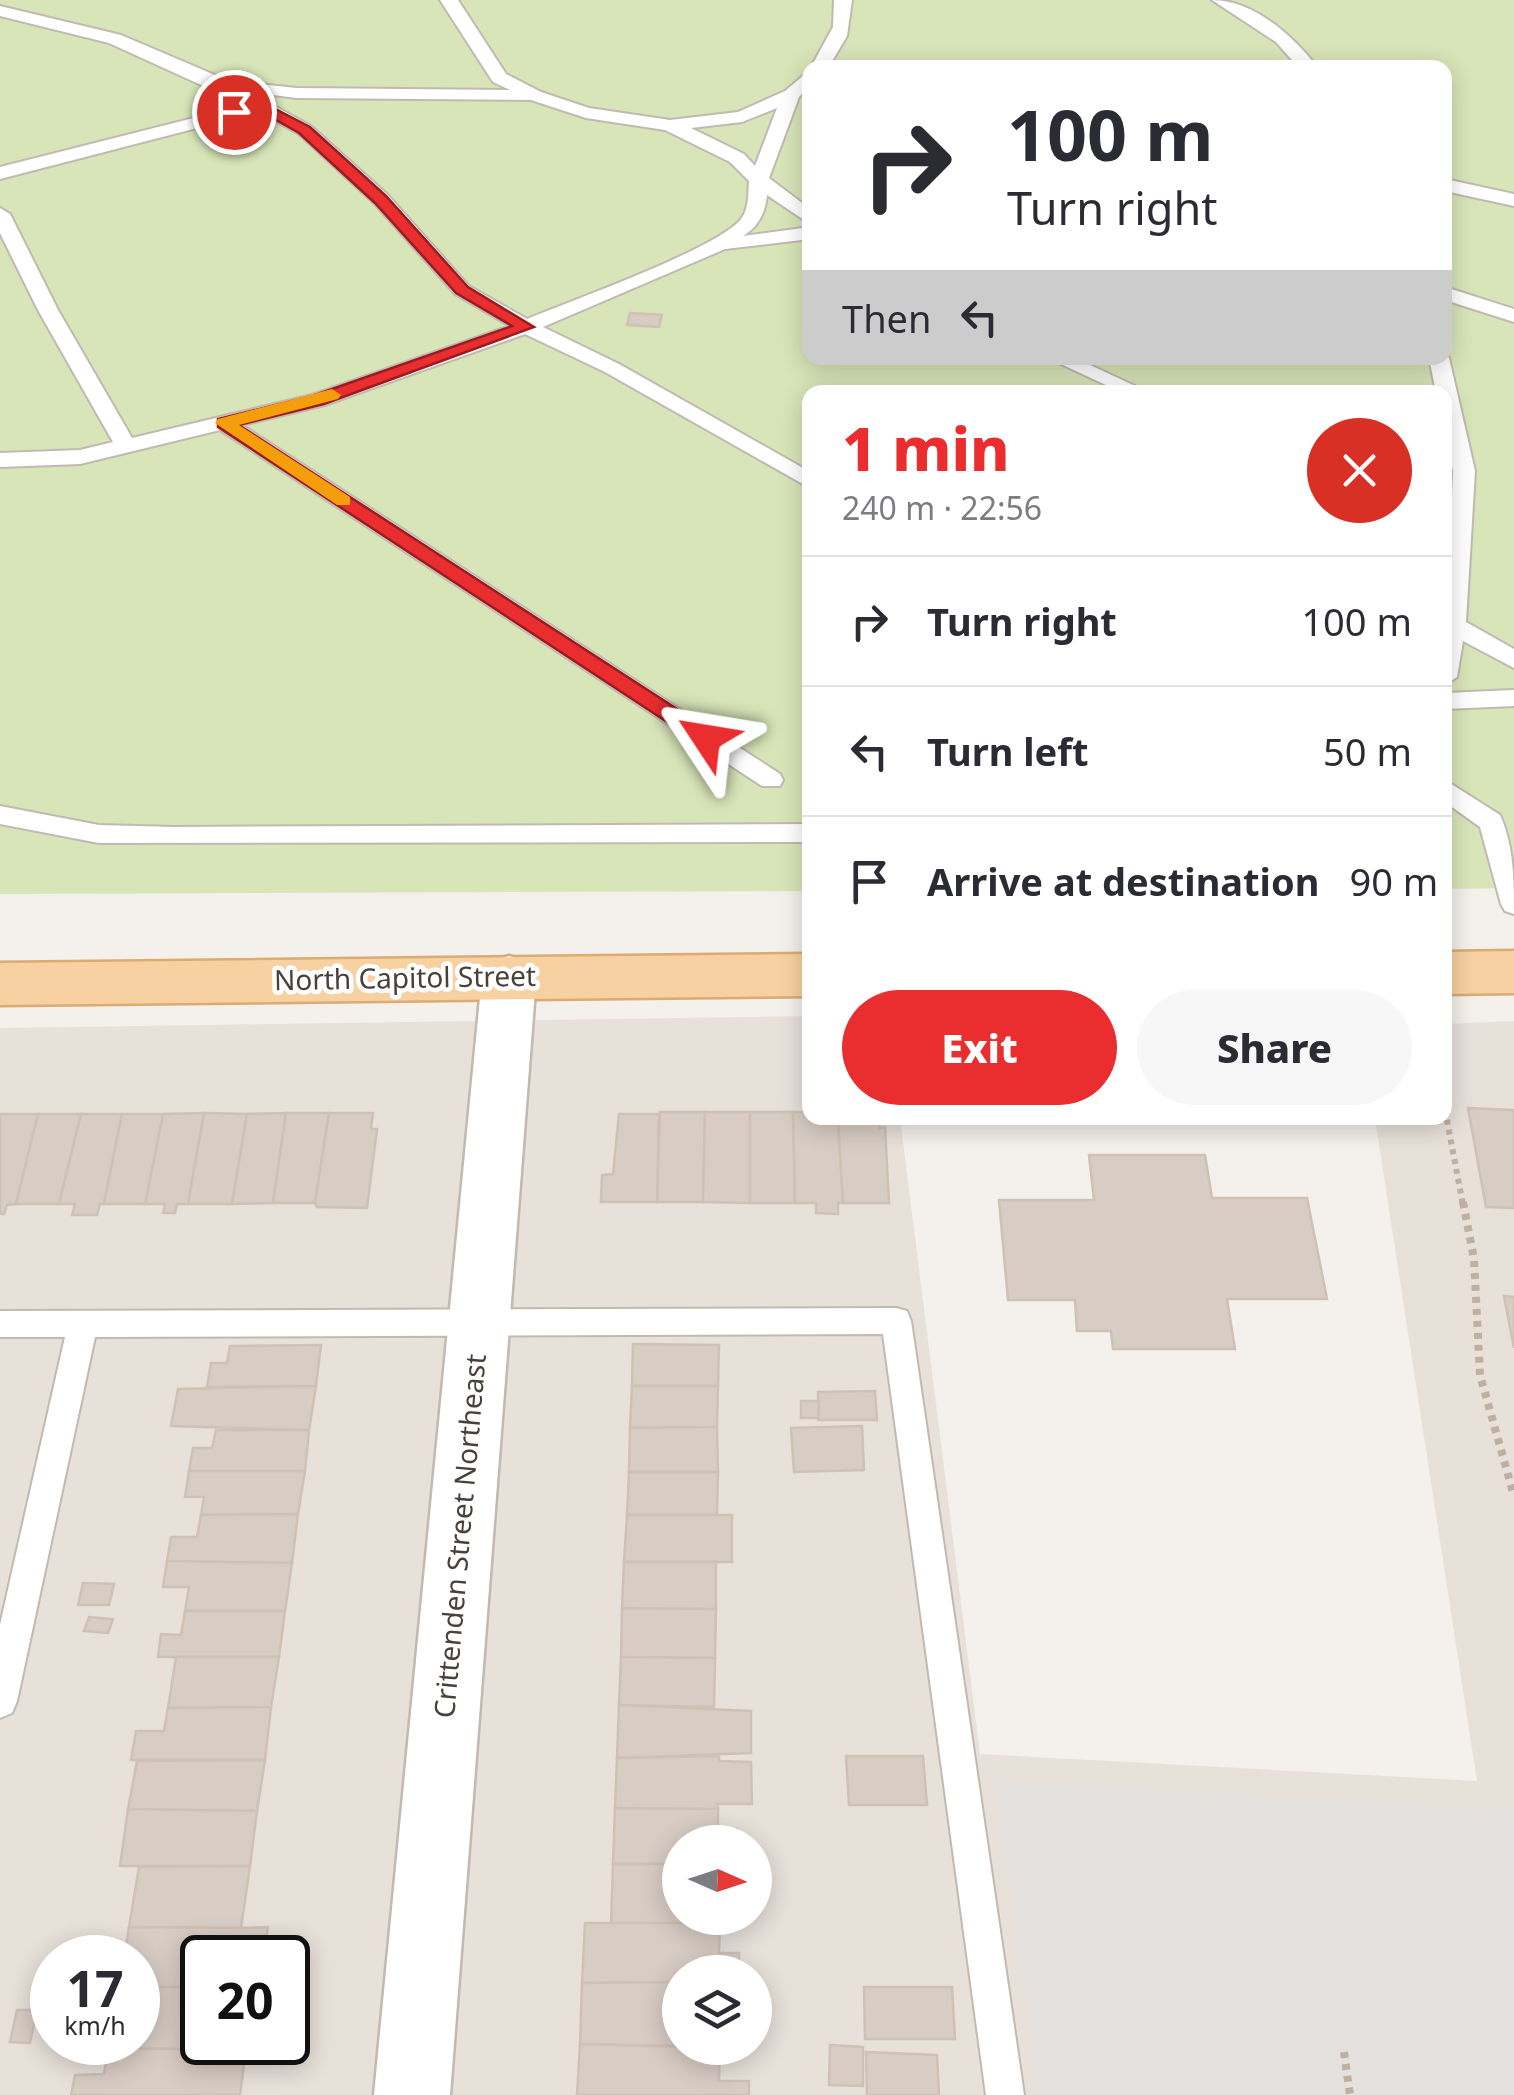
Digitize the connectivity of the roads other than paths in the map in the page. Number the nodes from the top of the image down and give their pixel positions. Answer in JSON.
{"nodes":[{"id":1,"x":46,"y":0,"type":"edge"},
{"id":2,"x":449,"y":0,"type":"edge"},
{"id":3,"x":844,"y":0,"type":"edge"},
{"id":4,"x":1220,"y":0,"type":"edge"},
{"id":5,"x":0,"y":11,"type":"edge"},
{"id":6,"x":26,"y":15,"type":"junction"},
{"id":7,"x":825,"y":60,"type":"edge"},
{"id":8,"x":1303,"y":60,"type":"edge"},
{"id":9,"x":220,"y":83,"type":"junction"},
{"id":10,"x":802,"y":83,"type":"edge"},
{"id":11,"x":791,"y":95,"type":"junction"},
{"id":12,"x":536,"y":96,"type":"junction"},
{"id":13,"x":262,"y":106,"type":"junction"},
{"id":14,"x":670,"y":126,"type":"junction"},
{"id":15,"x":0,"y":173,"type":"edge"},
{"id":16,"x":759,"y":180,"type":"junction"},
{"id":17,"x":1452,"y":187,"type":"edge"},
{"id":18,"x":1514,"y":200,"type":"edge"},
{"id":19,"x":802,"y":212,"type":"edge"},
{"id":20,"x":0,"y":214,"type":"edge"},
{"id":21,"x":802,"y":234,"type":"edge"},
{"id":22,"x":713,"y":248,"type":"junction"},
{"id":23,"x":1452,"y":295,"type":"edge"},
{"id":24,"x":1514,"y":316,"type":"edge"},
{"id":25,"x":526,"y":327,"type":"junction"},
{"id":26,"x":1074,"y":365,"type":"edge"},
{"id":27,"x":1122,"y":385,"type":"edge"},
{"id":28,"x":1452,"y":417,"type":"edge"},
{"id":29,"x":224,"y":423,"type":"junction"},
{"id":30,"x":127,"y":447,"type":"junction"},
{"id":31,"x":0,"y":460,"type":"edge"},
{"id":32,"x":802,"y":476,"type":"edge"},
{"id":33,"x":1454,"y":520,"type":"edge"},
{"id":34,"x":1454,"y":626,"type":"junction"},
{"id":35,"x":1452,"y":638,"type":"edge"},
{"id":36,"x":1514,"y":660,"type":"edge"},
{"id":37,"x":1514,"y":698,"type":"edge"},
{"id":38,"x":1452,"y":702,"type":"edge"},
{"id":39,"x":771,"y":780,"type":"dead end"},
{"id":40,"x":1452,"y":794,"type":"edge"},
{"id":41,"x":0,"y":815,"type":"edge"},
{"id":42,"x":802,"y":834,"type":"edge"},
{"id":43,"x":1514,"y":904,"type":"edge"},
{"id":44,"x":1452,"y":972,"type":"edge"},
{"id":45,"x":1514,"y":972,"type":"edge"},
{"id":46,"x":802,"y":975,"type":"edge"},
{"id":47,"x":510,"y":976,"type":"junction"},
{"id":48,"x":0,"y":984,"type":"edge"},
{"id":49,"x":0,"y":1324,"type":"edge"},
{"id":50,"x":83,"y":1324,"type":"junction"},
{"id":51,"x":479,"y":1324,"type":"junction"},
{"id":52,"x":0,"y":1701,"type":"edge"},
{"id":53,"x":412,"y":2095,"type":"edge"},
{"id":54,"x":1005,"y":2095,"type":"edge"}],
"edges":[{"from":1,"to":6,"type":"lane"},
{"from":2,"to":12,"type":"lane"},
{"from":3,"to":7,"type":"lane"},
{"from":4,"to":8,"type":"lane"},
{"from":5,"to":6,"type":"lane"},
{"from":6,"to":9,"type":"lane"},
{"from":9,"to":12,"type":"lane"},
{"from":9,"to":13,"type":"lane"},
{"from":10,"to":11,"type":"lane"},
{"from":11,"to":14,"type":"lane"},
{"from":11,"to":16,"type":"lane"},
{"from":12,"to":14,"type":"lane"},
{"from":13,"to":15,"type":"lane"},
{"from":13,"to":25,"type":"lane"},
{"from":14,"to":16,"type":"lane"},
{"from":16,"to":19,"type":"lane"},
{"from":16,"to":22,"type":"lane"},
{"from":17,"to":18,"type":"lane"},
{"from":20,"to":30,"type":"lane"},
{"from":21,"to":22,"type":"lane"},
{"from":22,"to":25,"type":"lane"},
{"from":23,"to":24,"type":"lane"},
{"from":25,"to":29,"type":"lane"},
{"from":25,"to":32,"type":"lane"},
{"from":26,"to":27,"type":"lane"},
{"from":28,"to":33,"type":"lane"},
{"from":29,"to":30,"type":"lane"},
{"from":29,"to":39,"type":"lane"},
{"from":30,"to":31,"type":"lane"},
{"from":33,"to":34,"type":"lane"},
{"from":34,"to":35,"type":"lane"},
{"from":34,"to":36,"type":"lane"},
{"from":37,"to":38,"type":"lane"},
{"from":40,"to":43,"type":"lane"},
{"from":41,"to":42,"type":"lane"},
{"from":44,"to":45,"type":"main road"},
{"from":46,"to":47,"type":"main road","name":"North Capitol Street"},
{"from":47,"to":48,"type":"main road","name":"North Capitol Street"},
{"from":47,"to":51,"type":"street","name":"Crittenden Street Northeast"},
{"from":49,"to":50,"type":"lane"},
{"from":50,"to":51,"type":"lane"},
{"from":50,"to":52,"type":"lane"},
{"from":51,"to":53,"type":"street","name":"Crittenden Street Northeast"},
{"from":51,"to":54,"type":"lane"}]}
